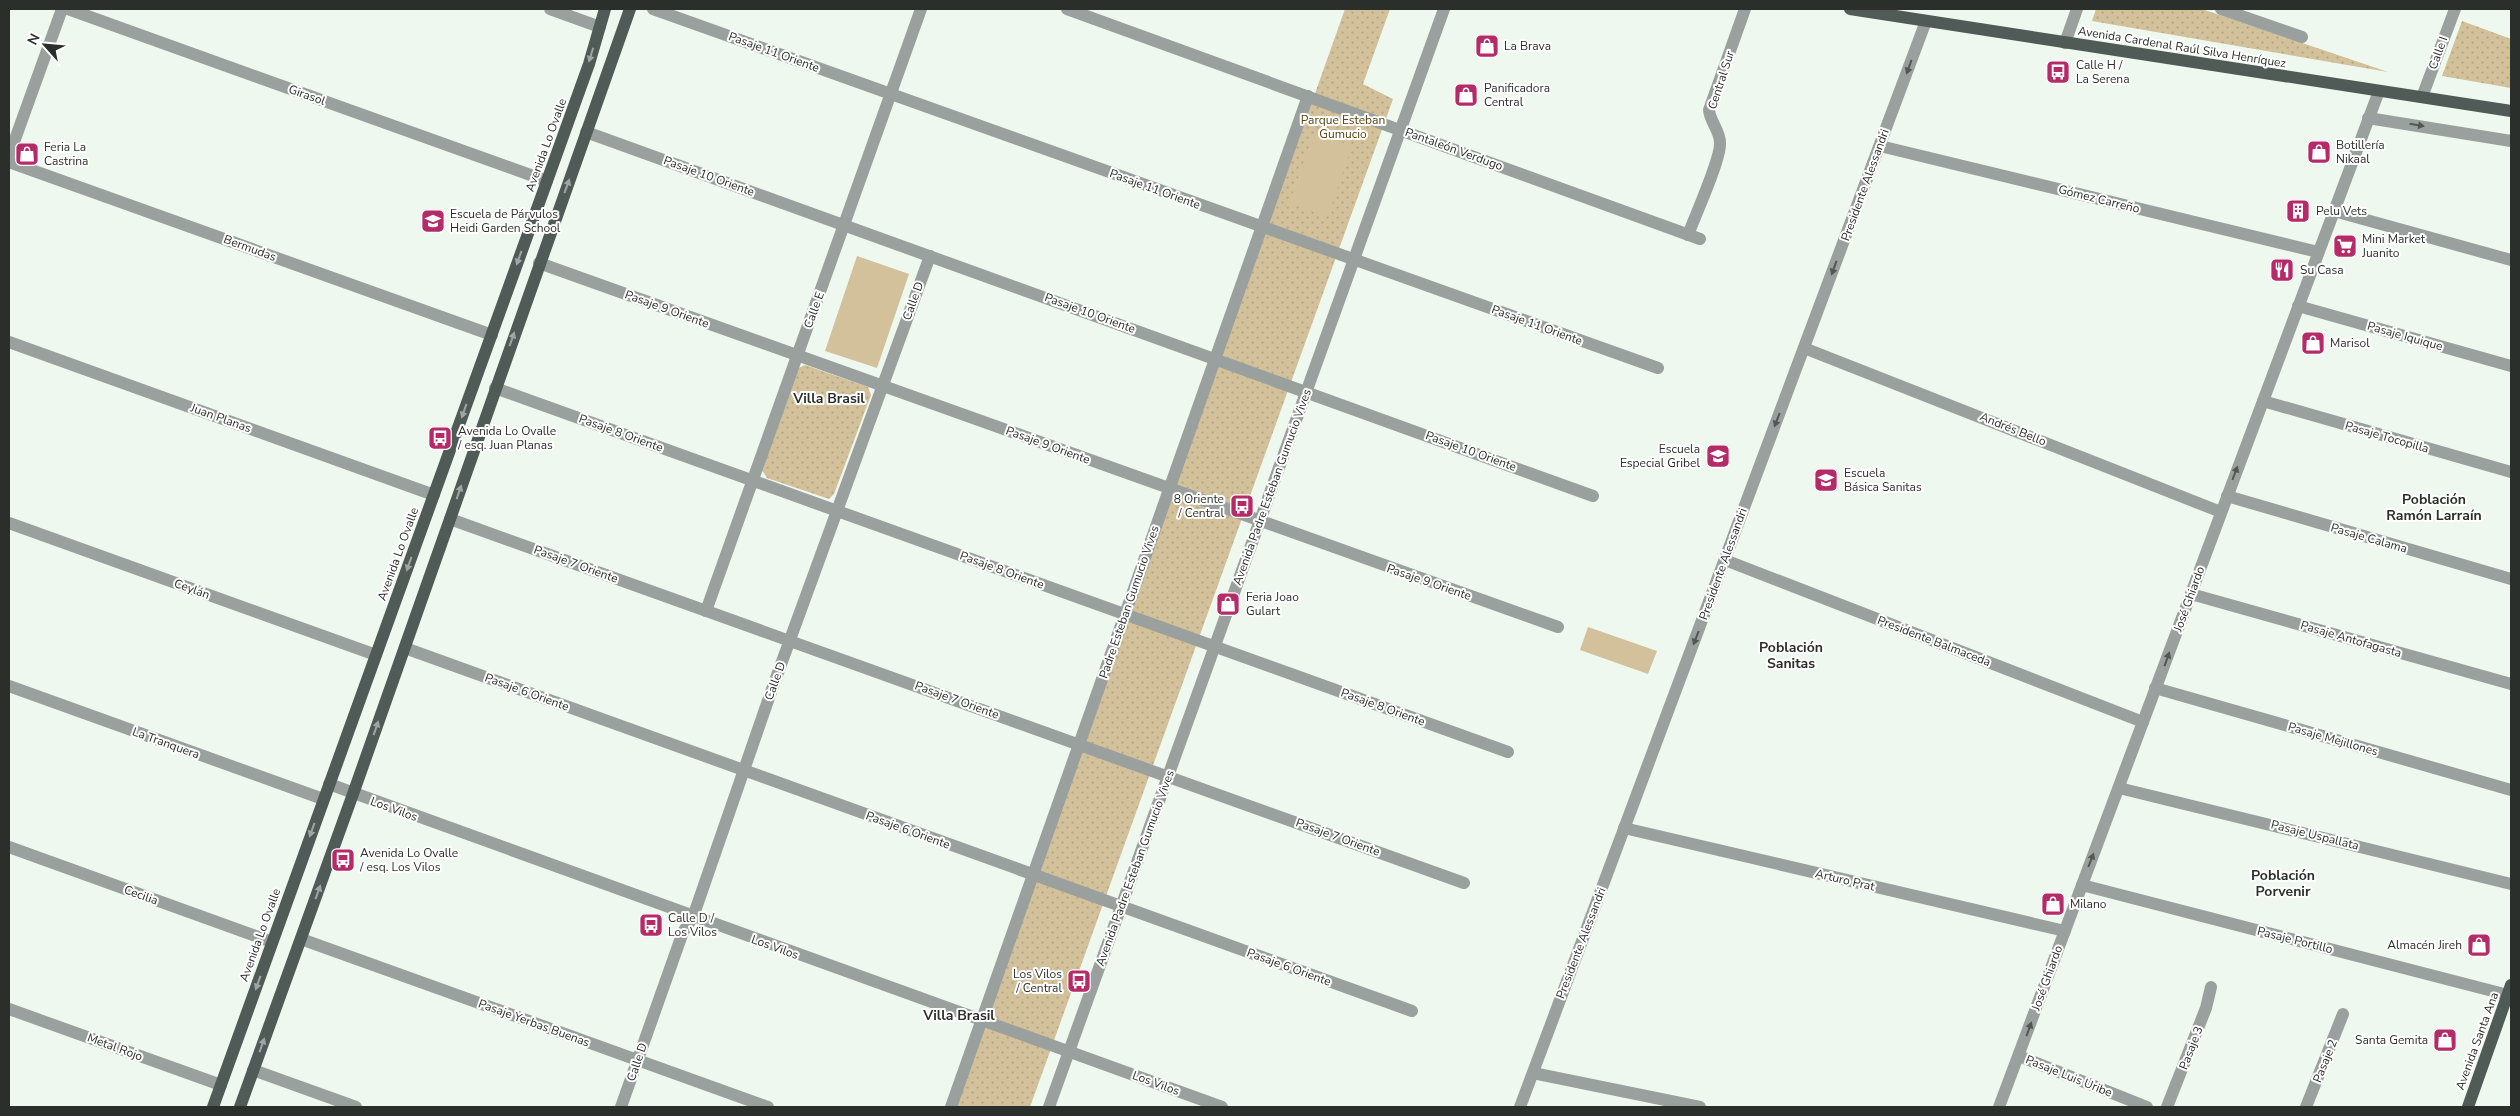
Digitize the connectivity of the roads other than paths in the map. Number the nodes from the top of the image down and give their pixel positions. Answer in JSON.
{"nodes":[{"id":1,"x":62,"y":9,"type":"edge"},
{"id":2,"x":68,"y":9,"type":"edge"},
{"id":3,"x":550,"y":9,"type":"edge"},
{"id":4,"x":605,"y":9,"type":"edge"},
{"id":5,"x":630,"y":9,"type":"edge"},
{"id":6,"x":653,"y":9,"type":"edge"},
{"id":7,"x":921,"y":9,"type":"edge"},
{"id":8,"x":1067,"y":9,"type":"edge"},
{"id":9,"x":1444,"y":9,"type":"edge"},
{"id":10,"x":1745,"y":9,"type":"edge"},
{"id":11,"x":1850,"y":9,"type":"edge"},
{"id":12,"x":2077,"y":9,"type":"edge"},
{"id":13,"x":2221,"y":9,"type":"edge"},
{"id":14,"x":2455,"y":9,"type":"edge"},
{"id":15,"x":1926,"y":21,"type":"junction"},
{"id":16,"x":600,"y":27,"type":"junction"},
{"id":17,"x":2302,"y":37,"type":"dead end"},
{"id":18,"x":2065,"y":43,"type":"junction"},
{"id":19,"x":2379,"y":91,"type":"junction"},
{"id":20,"x":891,"y":94,"type":"junction"},
{"id":21,"x":1308,"y":96,"type":"junction"},
{"id":22,"x":2422,"y":97,"type":"junction"},
{"id":23,"x":2511,"y":111,"type":"edge"},
{"id":24,"x":2368,"y":118,"type":"junction"},
{"id":25,"x":1401,"y":129,"type":"junction"},
{"id":26,"x":586,"y":132,"type":"junction"},
{"id":27,"x":2511,"y":141,"type":"edge"},
{"id":28,"x":1880,"y":146,"type":"junction"},
{"id":29,"x":9,"y":156,"type":"edge"},
{"id":30,"x":9,"y":162,"type":"edge"},
{"id":31,"x":547,"y":182,"type":"junction"},
{"id":32,"x":2334,"y":211,"type":"junction"},
{"id":33,"x":844,"y":225,"type":"junction"},
{"id":34,"x":1261,"y":227,"type":"junction"},
{"id":35,"x":1694,"y":237,"type":"joint"},
{"id":36,"x":2318,"y":252,"type":"junction"},
{"id":37,"x":930,"y":256,"type":"junction"},
{"id":38,"x":1354,"y":260,"type":"junction"},
{"id":39,"x":2511,"y":260,"type":"edge"},
{"id":40,"x":539,"y":263,"type":"junction"},
{"id":41,"x":2298,"y":306,"type":"junction"},
{"id":42,"x":492,"y":335,"type":"junction"},
{"id":43,"x":9,"y":342,"type":"edge"},
{"id":44,"x":1804,"y":348,"type":"junction"},
{"id":45,"x":797,"y":356,"type":"junction"},
{"id":46,"x":1215,"y":358,"type":"junction"},
{"id":47,"x":2511,"y":366,"type":"edge"},
{"id":48,"x":1658,"y":368,"type":"dead end"},
{"id":49,"x":882,"y":386,"type":"junction"},
{"id":50,"x":495,"y":388,"type":"junction"},
{"id":51,"x":1306,"y":391,"type":"junction"},
{"id":52,"x":2263,"y":401,"type":"junction"},
{"id":53,"x":2511,"y":472,"type":"edge"},
{"id":54,"x":753,"y":480,"type":"junction"},
{"id":55,"x":1169,"y":489,"type":"junction"},
{"id":56,"x":434,"y":495,"type":"junction"},
{"id":57,"x":1593,"y":496,"type":"dead end"},
{"id":58,"x":2226,"y":496,"type":"junction"},
{"id":59,"x":837,"y":510,"type":"junction"},
{"id":60,"x":2221,"y":512,"type":"junction"},
{"id":61,"x":450,"y":520,"type":"junction"},
{"id":62,"x":1259,"y":522,"type":"junction"},
{"id":63,"x":9,"y":523,"type":"edge"},
{"id":64,"x":1725,"y":560,"type":"junction"},
{"id":65,"x":2511,"y":579,"type":"edge"},
{"id":66,"x":2191,"y":594,"type":"junction"},
{"id":67,"x":706,"y":611,"type":"junction"},
{"id":68,"x":1125,"y":614,"type":"junction"},
{"id":69,"x":1558,"y":627,"type":"dead end"},
{"id":70,"x":790,"y":641,"type":"junction"},
{"id":71,"x":1215,"y":646,"type":"junction"},
{"id":72,"x":405,"y":648,"type":"junction"},
{"id":73,"x":376,"y":655,"type":"junction"},
{"id":74,"x":2511,"y":684,"type":"edge"},
{"id":75,"x":9,"y":686,"type":"edge"},
{"id":76,"x":2155,"y":688,"type":"junction"},
{"id":77,"x":2143,"y":722,"type":"junction"},
{"id":78,"x":1079,"y":744,"type":"junction"},
{"id":79,"x":1508,"y":752,"type":"dead end"},
{"id":80,"x":744,"y":770,"type":"junction"},
{"id":81,"x":1168,"y":776,"type":"junction"},
{"id":82,"x":329,"y":784,"type":"junction"},
{"id":83,"x":2119,"y":788,"type":"junction"},
{"id":84,"x":2511,"y":790,"type":"edge"},
{"id":85,"x":353,"y":794,"type":"junction"},
{"id":86,"x":323,"y":799,"type":"junction"},
{"id":87,"x":1624,"y":828,"type":"junction"},
{"id":88,"x":9,"y":847,"type":"edge"},
{"id":89,"x":1033,"y":876,"type":"junction"},
{"id":90,"x":1464,"y":883,"type":"dead end"},
{"id":91,"x":2511,"y":884,"type":"edge"},
{"id":92,"x":2082,"y":885,"type":"junction"},
{"id":93,"x":1121,"y":907,"type":"junction"},
{"id":94,"x":693,"y":917,"type":"junction"},
{"id":95,"x":2065,"y":931,"type":"junction"},
{"id":96,"x":301,"y":939,"type":"junction"},
{"id":97,"x":272,"y":942,"type":"junction"},
{"id":98,"x":2210,"y":987,"type":"dead end"},
{"id":99,"x":2510,"y":990,"type":"edge"},
{"id":100,"x":9,"y":1009,"type":"edge"},
{"id":101,"x":1412,"y":1011,"type":"dead end"},
{"id":102,"x":2343,"y":1014,"type":"dead end"},
{"id":103,"x":982,"y":1020,"type":"junction"},
{"id":104,"x":1069,"y":1052,"type":"junction"},
{"id":105,"x":2018,"y":1056,"type":"junction"},
{"id":106,"x":638,"y":1060,"type":"junction"},
{"id":107,"x":253,"y":1070,"type":"junction"},
{"id":108,"x":1533,"y":1073,"type":"junction"},
{"id":109,"x":221,"y":1085,"type":"junction"},
{"id":110,"x":213,"y":1107,"type":"edge"},
{"id":111,"x":240,"y":1107,"type":"edge"},
{"id":112,"x":356,"y":1107,"type":"edge"},
{"id":113,"x":621,"y":1107,"type":"edge"},
{"id":114,"x":768,"y":1107,"type":"edge"},
{"id":115,"x":951,"y":1107,"type":"edge"},
{"id":116,"x":1048,"y":1107,"type":"edge"},
{"id":117,"x":1222,"y":1107,"type":"edge"},
{"id":118,"x":1520,"y":1107,"type":"edge"},
{"id":119,"x":1700,"y":1107,"type":"edge"},
{"id":120,"x":2000,"y":1107,"type":"edge"},
{"id":121,"x":2147,"y":1107,"type":"edge"},
{"id":122,"x":2167,"y":1107,"type":"edge"},
{"id":123,"x":2306,"y":1107,"type":"edge"},
{"id":124,"x":2468,"y":1107,"type":"edge"}],
"edges":[{"from":1,"to":29,"type":"street"},
{"from":2,"to":31,"type":"street","name":"Girasol"},
{"from":3,"to":16,"type":"street"},
{"from":4,"to":16,"type":"main road","name":"Avenida Lo Ovalle"},
{"from":5,"to":26,"type":"main road"},
{"from":6,"to":20,"type":"street","name":"Pasaje 11 Oriente"},
{"from":7,"to":20,"type":"street","name":"Calle E"},
{"from":8,"to":21,"type":"street","name":"Pantaleón Verdugo"},
{"from":9,"to":25,"type":"street","name":"Avenida Padre Esteban Gumucio Vives"},
{"from":10,"to":35,"type":"street","name":"Central Sur"},
{"from":11,"to":15,"type":"main road","name":"Avenida Cardenal Raúl Silva Henríquez"},
{"from":12,"to":18,"type":"street"},
{"from":13,"to":17,"type":"street"},
{"from":14,"to":22,"type":"street","name":"Calle I"},
{"from":15,"to":18,"type":"main road","name":"Avenida Cardenal Raúl Silva Henríquez"},
{"from":15,"to":28,"type":"street","name":"Presidente Alessandri","one_way":true},
{"from":16,"to":31,"type":"main road","name":"Avenida Lo Ovalle","one_way":true},
{"from":18,"to":19,"type":"main road","name":"Avenida Cardenal Raúl Silva Henríquez"},
{"from":19,"to":22,"type":"main road","name":"Avenida Cardenal Raúl Silva Henríquez"},
{"from":19,"to":24,"type":"street","name":"José Ghiardo"},
{"from":20,"to":33,"type":"street","name":"Calle E"},
{"from":20,"to":34,"type":"street","name":"Pasaje 11 Oriente"},
{"from":21,"to":25,"type":"street","name":"Pantaleón Verdugo"},
{"from":21,"to":34,"type":"street","name":"Padre Esteban Gumucio Vives"},
{"from":22,"to":23,"type":"main road","name":"Avenida Cardenal Raúl Silva Henríquez"},
{"from":24,"to":27,"type":"street","one_way":true},
{"from":24,"to":32,"type":"street","name":"José Ghiardo"},
{"from":25,"to":35,"type":"street","name":"Pantaleón Verdugo"},
{"from":25,"to":38,"type":"street","name":"Avenida Padre Esteban Gumucio Vives"},
{"from":26,"to":33,"type":"street","name":"Pasaje 10 Oriente"},
{"from":40,"to":26,"type":"main road","one_way":true},
{"from":28,"to":36,"type":"street","name":"Gómez Carreño"},
{"from":28,"to":44,"type":"street","name":"Presidente Alessandri","one_way":true},
{"from":30,"to":42,"type":"street","name":"Bermudas"},
{"from":31,"to":42,"type":"main road","name":"Avenida Lo Ovalle","one_way":true},
{"from":32,"to":36,"type":"street","name":"José Ghiardo"},
{"from":32,"to":39,"type":"street"},
{"from":33,"to":37,"type":"street","name":"Pasaje 10 Oriente"},
{"from":33,"to":45,"type":"street","name":"Calle E"},
{"from":34,"to":38,"type":"street","name":"Pasaje 11 Oriente"},
{"from":34,"to":46,"type":"street","name":"Padre Esteban Gumucio Vives"},
{"from":36,"to":41,"type":"street","name":"José Ghiardo"},
{"from":37,"to":46,"type":"street","name":"Pasaje 10 Oriente"},
{"from":37,"to":49,"type":"street","name":"Calle D"},
{"from":38,"to":48,"type":"street","name":"Pasaje 11 Oriente"},
{"from":38,"to":51,"type":"street","name":"Avenida Padre Esteban Gumucio Vives"},
{"from":40,"to":45,"type":"street","name":"Pasaje 9 Oriente"},
{"from":50,"to":40,"type":"main road","one_way":true},
{"from":41,"to":47,"type":"street","name":"Pasaje Iquique"},
{"from":41,"to":52,"type":"street","name":"José Ghiardo"},
{"from":42,"to":56,"type":"main road","name":"Avenida Lo Ovalle","one_way":true},
{"from":43,"to":56,"type":"street","name":"Juan Planas"},
{"from":44,"to":60,"type":"street","name":"Andrés Bello"},
{"from":44,"to":64,"type":"street","name":"Presidente Alessandri","one_way":true},
{"from":45,"to":49,"type":"street","name":"Pasaje 9 Oriente"},
{"from":45,"to":54,"type":"street","name":"Calle E"},
{"from":46,"to":51,"type":"street","name":"Pasaje 10 Oriente"},
{"from":46,"to":55,"type":"street","name":"Padre Esteban Gumucio Vives"},
{"from":49,"to":55,"type":"street","name":"Pasaje 9 Oriente"},
{"from":49,"to":59,"type":"street","name":"Calle D"},
{"from":50,"to":54,"type":"street","name":"Pasaje 8 Oriente"},
{"from":61,"to":50,"type":"main road","one_way":true},
{"from":51,"to":57,"type":"street","name":"Pasaje 10 Oriente"},
{"from":51,"to":62,"type":"street","name":"Avenida Padre Esteban Gumucio Vives"},
{"from":52,"to":53,"type":"street","name":"Pasaje Tocopilla"},
{"from":58,"to":52,"type":"street","name":"José Ghiardo","one_way":true},
{"from":54,"to":59,"type":"street","name":"Pasaje 8 Oriente"},
{"from":54,"to":67,"type":"street","name":"Calle E"},
{"from":55,"to":62,"type":"street","name":"Pasaje 9 Oriente"},
{"from":55,"to":68,"type":"street","name":"Padre Esteban Gumucio Vives"},
{"from":56,"to":73,"type":"main road","name":"Avenida Lo Ovalle","one_way":true},
{"from":58,"to":60,"type":"street","name":"José Ghiardo"},
{"from":58,"to":65,"type":"street","name":"Pasaje Calama"},
{"from":59,"to":68,"type":"street","name":"Pasaje 8 Oriente"},
{"from":59,"to":70,"type":"street","name":"Calle D"},
{"from":60,"to":66,"type":"street","name":"José Ghiardo"},
{"from":61,"to":67,"type":"street","name":"Pasaje 7 Oriente"},
{"from":61,"to":72,"type":"main road"},
{"from":62,"to":69,"type":"street","name":"Pasaje 9 Oriente"},
{"from":62,"to":71,"type":"street","name":"Avenida Padre Esteban Gumucio Vives"},
{"from":63,"to":73,"type":"street","name":"Ceylán"},
{"from":64,"to":77,"type":"street","name":"Presidente Balmaceda"},
{"from":64,"to":87,"type":"street","name":"Presidente Alessandri","one_way":true},
{"from":66,"to":74,"type":"street","name":"Pasaje Antofagasta"},
{"from":76,"to":66,"type":"street","name":"José Ghiardo","one_way":true},
{"from":67,"to":70,"type":"street","name":"Pasaje 7 Oriente"},
{"from":68,"to":71,"type":"street","name":"Pasaje 8 Oriente"},
{"from":68,"to":78,"type":"street","name":"Padre Esteban Gumucio Vives"},
{"from":70,"to":78,"type":"street","name":"Pasaje 7 Oriente"},
{"from":70,"to":80,"type":"street","name":"Calle D"},
{"from":71,"to":79,"type":"street","name":"Pasaje 8 Oriente"},
{"from":71,"to":81,"type":"street","name":"Avenida Padre Esteban Gumucio Vives"},
{"from":72,"to":80,"type":"street","name":"Pasaje 6 Oriente"},
{"from":85,"to":72,"type":"main road","one_way":true},
{"from":73,"to":82,"type":"main road","name":"Avenida Lo Ovalle"},
{"from":75,"to":86,"type":"street","name":"La Tranquera"},
{"from":76,"to":77,"type":"street","name":"José Ghiardo"},
{"from":76,"to":84,"type":"street","name":"Pasaje Mejillones"},
{"from":77,"to":83,"type":"street","name":"José Ghiardo"},
{"from":78,"to":81,"type":"street","name":"Pasaje 7 Oriente"},
{"from":78,"to":89,"type":"street","name":"Padre Esteban Gumucio Vives"},
{"from":80,"to":89,"type":"street","name":"Pasaje 6 Oriente"},
{"from":80,"to":94,"type":"street","name":"Calle D"},
{"from":81,"to":90,"type":"street","name":"Pasaje 7 Oriente"},
{"from":81,"to":93,"type":"street","name":"Avenida Padre Esteban Gumucio Vives"},
{"from":82,"to":85,"type":"street","name":"Los Vilos"},
{"from":82,"to":86,"type":"main road","name":"Avenida Lo Ovalle"},
{"from":83,"to":91,"type":"street","name":"Pasaje Uspallata"},
{"from":92,"to":83,"type":"street","name":"José Ghiardo","one_way":true},
{"from":85,"to":94,"type":"street","name":"Los Vilos"},
{"from":96,"to":85,"type":"main road","one_way":true},
{"from":86,"to":97,"type":"main road","name":"Avenida Lo Ovalle","one_way":true},
{"from":87,"to":95,"type":"street","name":"Arturo Prat"},
{"from":87,"to":108,"type":"street","name":"Presidente Alessandri"},
{"from":88,"to":97,"type":"street","name":"Cecilia"},
{"from":89,"to":93,"type":"street","name":"Pasaje 6 Oriente"},
{"from":89,"to":103,"type":"street","name":"Padre Esteban Gumucio Vives"},
{"from":92,"to":95,"type":"street","name":"José Ghiardo"},
{"from":92,"to":99,"type":"street","name":"Pasaje Portillo"},
{"from":93,"to":101,"type":"street","name":"Pasaje 6 Oriente"},
{"from":93,"to":104,"type":"street","name":"Avenida Padre Esteban Gumucio Vives"},
{"from":94,"to":103,"type":"street","name":"Los Vilos"},
{"from":94,"to":106,"type":"street","name":"Calle D"},
{"from":105,"to":95,"type":"street","name":"José Ghiardo","one_way":true},
{"from":96,"to":106,"type":"street","name":"Pasaje Yerbas Buenas"},
{"from":107,"to":96,"type":"main road","one_way":true},
{"from":97,"to":109,"type":"main road","name":"Avenida Lo Ovalle","one_way":true},
{"from":98,"to":122,"type":"street","name":"Pasaje 3"},
{"from":99,"to":124,"type":"main road","name":"Avenida Santa Ana"},
{"from":100,"to":109,"type":"street","name":"Metal Rojo"},
{"from":102,"to":123,"type":"street","name":"Pasaje 2"},
{"from":103,"to":104,"type":"street","name":"Los Vilos"},
{"from":103,"to":115,"type":"street","name":"Padre Esteban Gumucio Vives"},
{"from":104,"to":116,"type":"street","name":"Avenida Padre Esteban Gumucio Vives"},
{"from":104,"to":117,"type":"street","name":"Los Vilos"},
{"from":105,"to":120,"type":"street","name":"José Ghiardo"},
{"from":105,"to":121,"type":"street","name":"Pasaje Luis Uribe"},
{"from":106,"to":113,"type":"street","name":"Calle D"},
{"from":106,"to":114,"type":"street","name":"Pasaje Yerbas Buenas"},
{"from":107,"to":111,"type":"main road"},
{"from":107,"to":112,"type":"street"},
{"from":108,"to":118,"type":"street","name":"Presidente Alessandri"},
{"from":108,"to":119,"type":"street"},
{"from":109,"to":110,"type":"main road","name":"Avenida Lo Ovalle"}]}
